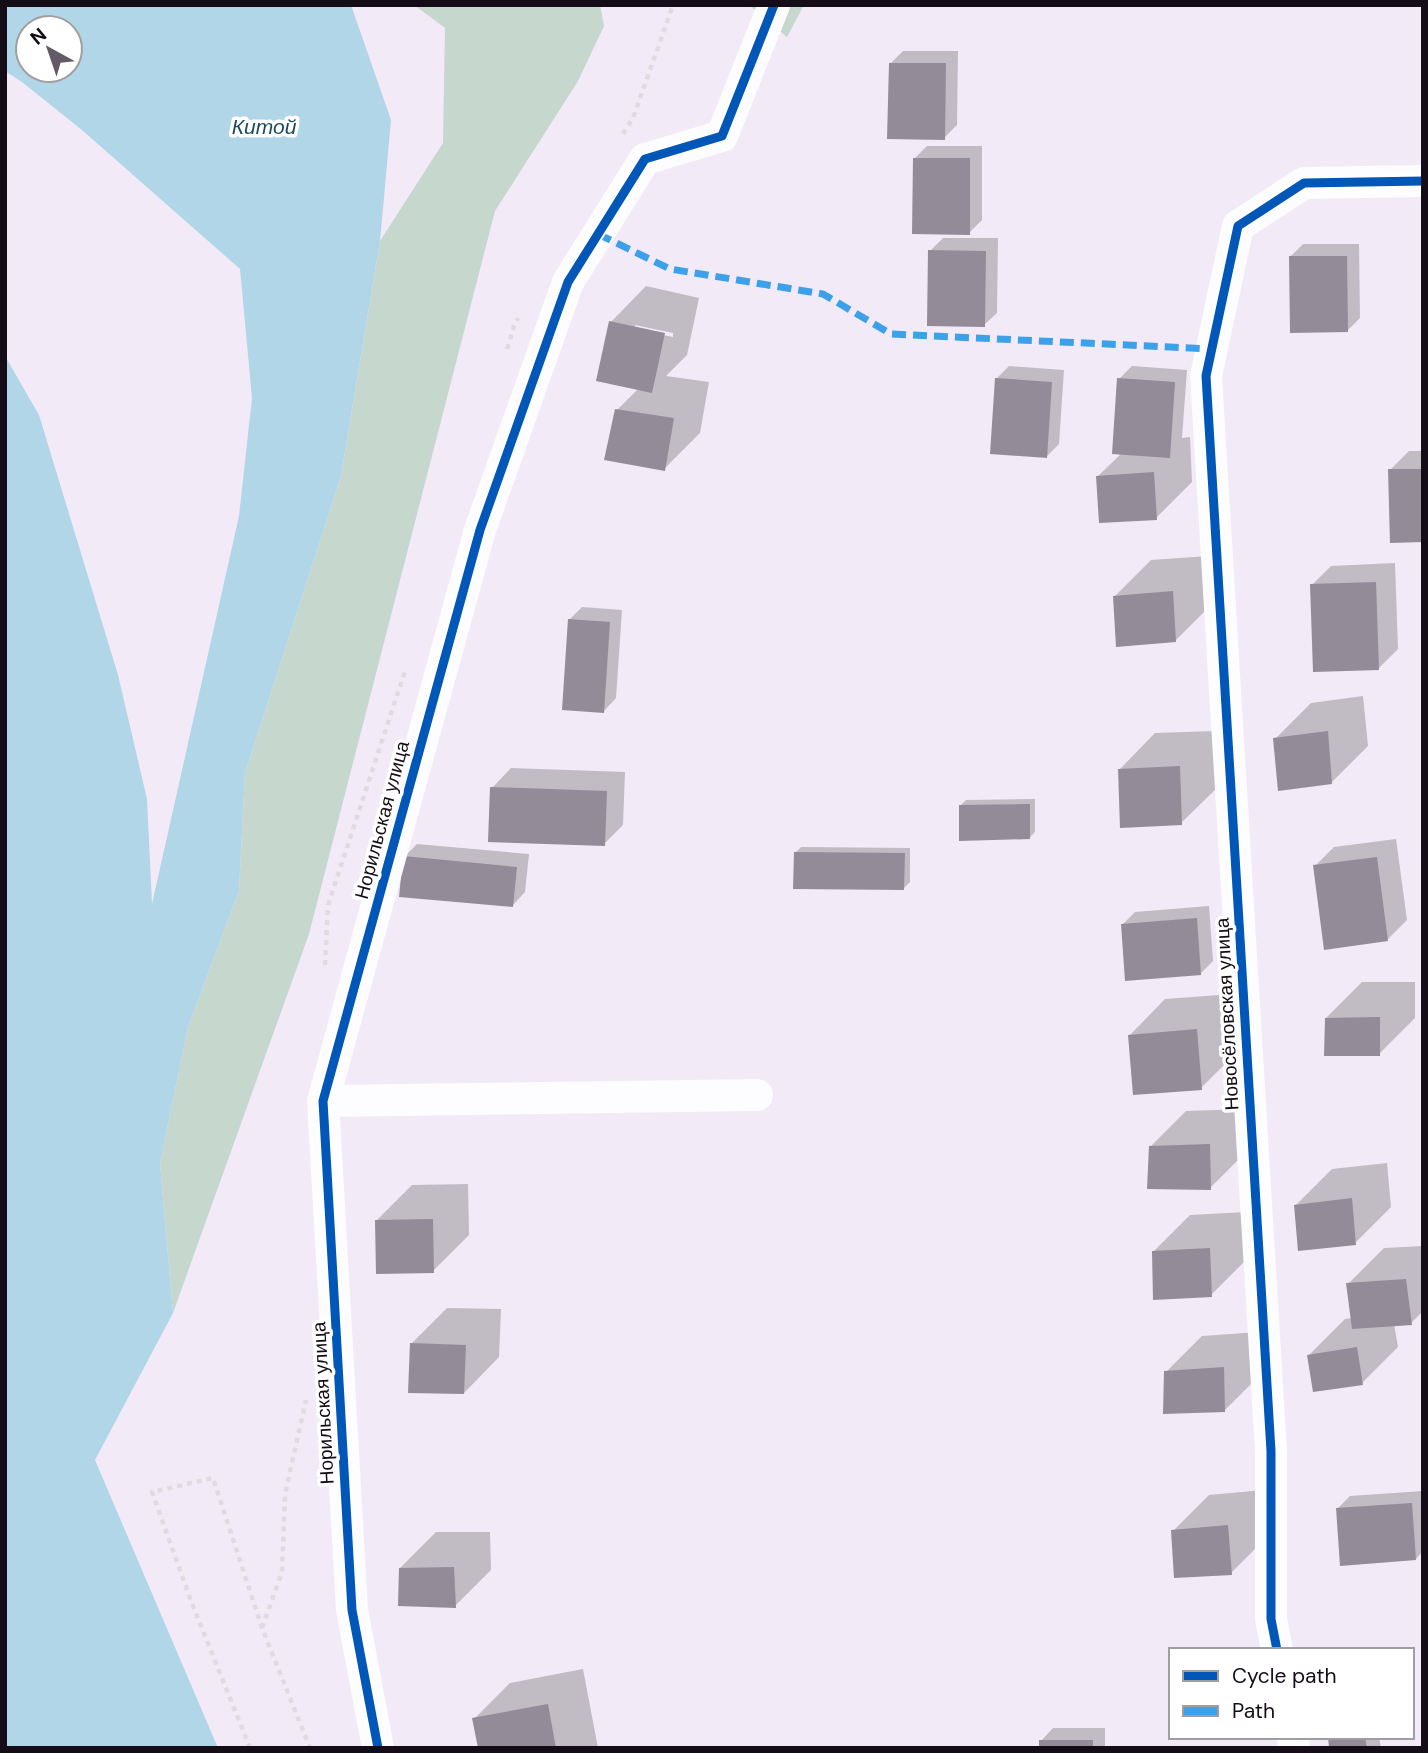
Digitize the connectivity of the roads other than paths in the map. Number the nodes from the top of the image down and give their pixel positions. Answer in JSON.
{"nodes":[{"id":1,"x":775,"y":5,"type":"edge"},
{"id":2,"x":1423,"y":181,"type":"edge"},
{"id":3,"x":757,"y":1095,"type":"dead end"},
{"id":4,"x":324,"y":1101,"type":"junction"},
{"id":5,"x":1277,"y":1648,"type":"edge"},
{"id":6,"x":378,"y":1748,"type":"edge"}],
"edges":[{"from":1,"to":4,"type":"street","name":"Норильская улица"},
{"from":2,"to":5,"type":"street","name":"Новосёловская улица"},
{"from":3,"to":4,"type":"street"},
{"from":4,"to":6,"type":"street","name":"Норильская улица"}]}
